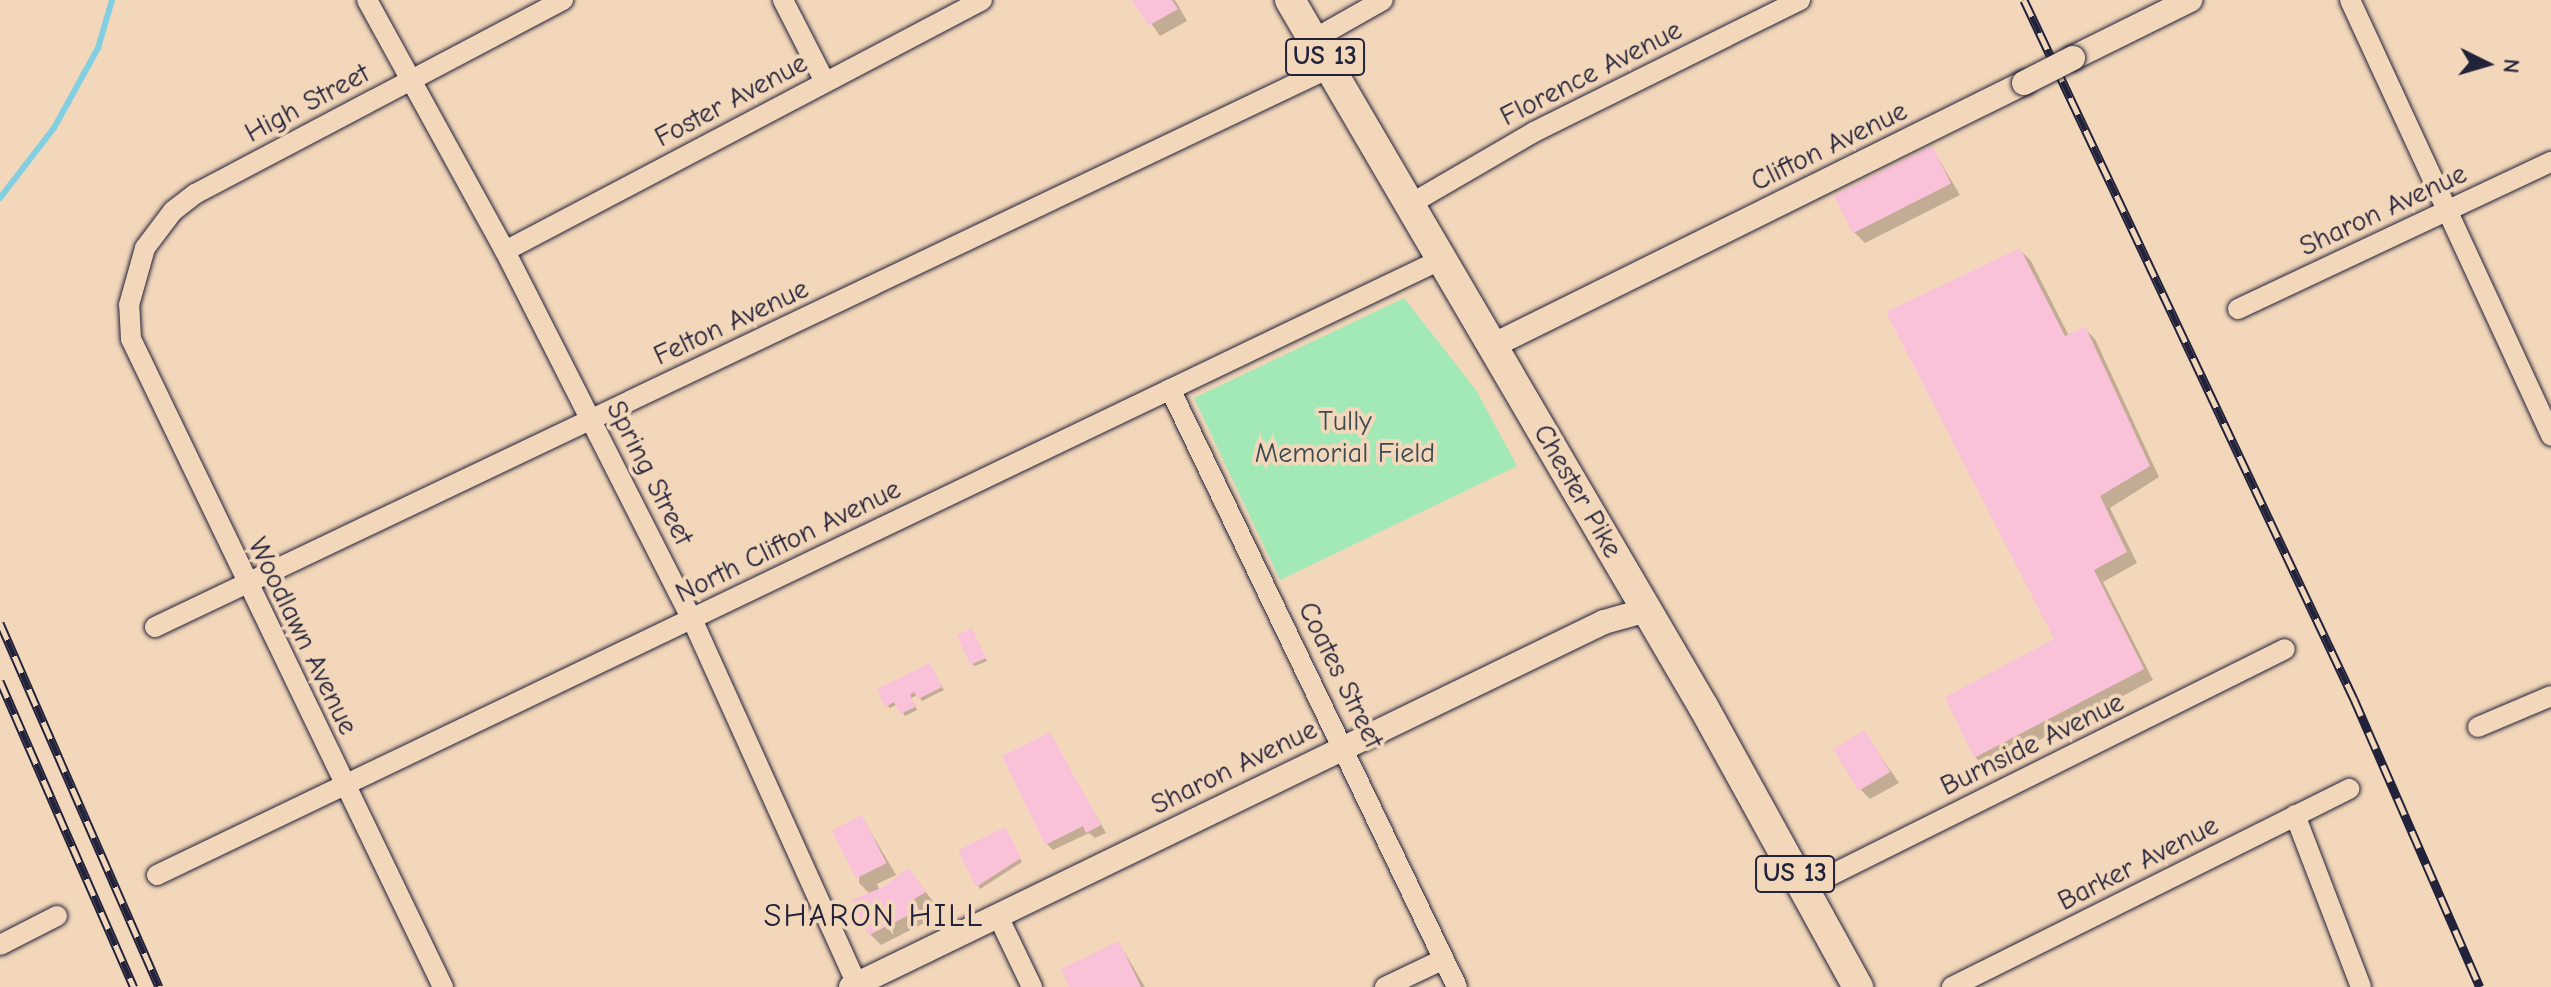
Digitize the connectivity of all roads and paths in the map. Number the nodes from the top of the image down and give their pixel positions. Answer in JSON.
{"nodes":[{"id":1,"x":367,"y":0,"type":"edge"},
{"id":2,"x":563,"y":0,"type":"edge"},
{"id":3,"x":783,"y":0,"type":"edge"},
{"id":4,"x":982,"y":0,"type":"edge"},
{"id":5,"x":1290,"y":0,"type":"edge"},
{"id":6,"x":1383,"y":0,"type":"edge"},
{"id":7,"x":1800,"y":0,"type":"edge"},
{"id":8,"x":2190,"y":0,"type":"edge"},
{"id":9,"x":2350,"y":0,"type":"edge"},
{"id":10,"x":1314,"y":39,"type":"junction"},
{"id":11,"x":1331,"y":67,"type":"junction"},
{"id":12,"x":409,"y":81,"type":"junction"},
{"id":13,"x":825,"y":82,"type":"junction"},
{"id":14,"x":2551,"y":162,"type":"edge"},
{"id":15,"x":1412,"y":203,"type":"junction"},
{"id":16,"x":2450,"y":212,"type":"junction"},
{"id":17,"x":505,"y":251,"type":"junction"},
{"id":18,"x":1444,"y":258,"type":"junction"},
{"id":19,"x":129,"y":305,"type":"joint"},
{"id":20,"x":2238,"y":309,"type":"dead end"},
{"id":21,"x":1494,"y":345,"type":"junction"},
{"id":22,"x":1170,"y":389,"type":"junction"},
{"id":23,"x":592,"y":419,"type":"junction"},
{"id":24,"x":2551,"y":436,"type":"edge"},
{"id":25,"x":245,"y":584,"type":"junction"},
{"id":26,"x":1647,"y":610,"type":"junction"},
{"id":27,"x":692,"y":619,"type":"junction"},
{"id":28,"x":155,"y":627,"type":"dead end"},
{"id":29,"x":2285,"y":649,"type":"dead end"},
{"id":30,"x":2551,"y":696,"type":"edge"},
{"id":31,"x":2478,"y":727,"type":"dead end"},
{"id":32,"x":1345,"y":746,"type":"junction"},
{"id":33,"x":345,"y":786,"type":"junction"},
{"id":34,"x":2349,"y":789,"type":"dead end"},
{"id":35,"x":2295,"y":815,"type":"junction"},
{"id":36,"x":157,"y":875,"type":"dead end"},
{"id":37,"x":1803,"y":889,"type":"junction"},
{"id":38,"x":57,"y":916,"type":"dead end"},
{"id":39,"x":998,"y":916,"type":"junction"},
{"id":40,"x":0,"y":945,"type":"edge"},
{"id":41,"x":1444,"y":959,"type":"junction"},
{"id":42,"x":854,"y":986,"type":"edge"},
{"id":43,"x":443,"y":987,"type":"edge"},
{"id":44,"x":1032,"y":987,"type":"edge"},
{"id":45,"x":1385,"y":987,"type":"edge"},
{"id":46,"x":1457,"y":987,"type":"edge"},
{"id":47,"x":1858,"y":987,"type":"edge"},
{"id":48,"x":1952,"y":987,"type":"edge"},
{"id":49,"x":2361,"y":987,"type":"edge"}],
"edges":[{"from":1,"to":12,"type":"street","name":"Spring Street"},
{"from":2,"to":12,"type":"street","name":"High Street"},
{"from":3,"to":13,"type":"street"},
{"from":4,"to":13,"type":"street","name":"Foster Avenue"},
{"from":5,"to":10,"type":"main road","name":"Chester Pike","number":"US 13"},
{"from":6,"to":10,"type":"street"},
{"from":7,"to":15,"type":"street","name":"Florence Avenue"},
{"from":8,"to":21,"type":"street","name":"Clifton Avenue","bridge":true},
{"from":9,"to":16,"type":"street"},
{"from":10,"to":11,"type":"main road","name":"Chester Pike","number":"US 13"},
{"from":11,"to":15,"type":"main road","name":"Chester Pike","number":"US 13"},
{"from":11,"to":23,"type":"street","name":"Felton Avenue"},
{"from":12,"to":17,"type":"street","name":"Spring Street"},
{"from":12,"to":19,"type":"street","name":"High Street"},
{"from":13,"to":17,"type":"street","name":"Foster Avenue"},
{"from":14,"to":16,"type":"street","name":"Sharon Avenue"},
{"from":15,"to":18,"type":"main road","name":"Chester Pike","number":"US 13"},
{"from":16,"to":20,"type":"street","name":"Sharon Avenue"},
{"from":16,"to":24,"type":"street"},
{"from":17,"to":23,"type":"street","name":"Spring Street"},
{"from":18,"to":21,"type":"main road","name":"Chester Pike","number":"US 13"},
{"from":18,"to":22,"type":"street","name":"North Clifton Avenue"},
{"from":19,"to":25,"type":"street","name":"Woodlawn Avenue"},
{"from":21,"to":26,"type":"main road","name":"Chester Pike","number":"US 13"},
{"from":22,"to":27,"type":"street","name":"North Clifton Avenue"},
{"from":22,"to":32,"type":"street","name":"Coates Street"},
{"from":23,"to":25,"type":"street","name":"Felton Avenue"},
{"from":23,"to":27,"type":"street","name":"Spring Street"},
{"from":25,"to":28,"type":"street","name":"Felton Avenue"},
{"from":25,"to":33,"type":"street","name":"Woodlawn Avenue"},
{"from":26,"to":32,"type":"street","name":"Sharon Avenue"},
{"from":26,"to":37,"type":"main road","name":"Chester Pike","number":"US 13"},
{"from":27,"to":33,"type":"street","name":"North Clifton Avenue"},
{"from":27,"to":42,"type":"street","name":"Spring Street"},
{"from":29,"to":37,"type":"street","name":"Burnside Avenue"},
{"from":30,"to":31,"type":"street"},
{"from":32,"to":39,"type":"street","name":"Sharon Avenue"},
{"from":32,"to":41,"type":"street","name":"Coates Street"},
{"from":33,"to":36,"type":"street","name":"North Clifton Avenue"},
{"from":33,"to":43,"type":"street","name":"Woodlawn Avenue"},
{"from":34,"to":35,"type":"street","name":"Barker Avenue"},
{"from":35,"to":48,"type":"street","name":"Barker Avenue"},
{"from":35,"to":49,"type":"street"},
{"from":37,"to":47,"type":"main road","name":"Chester Pike","number":"US 13"},
{"from":38,"to":40,"type":"street"},
{"from":39,"to":42,"type":"street","name":"Sharon Avenue"},
{"from":39,"to":44,"type":"street"},
{"from":41,"to":45,"type":"street"},
{"from":41,"to":46,"type":"street","name":"Coates Street"}]}
